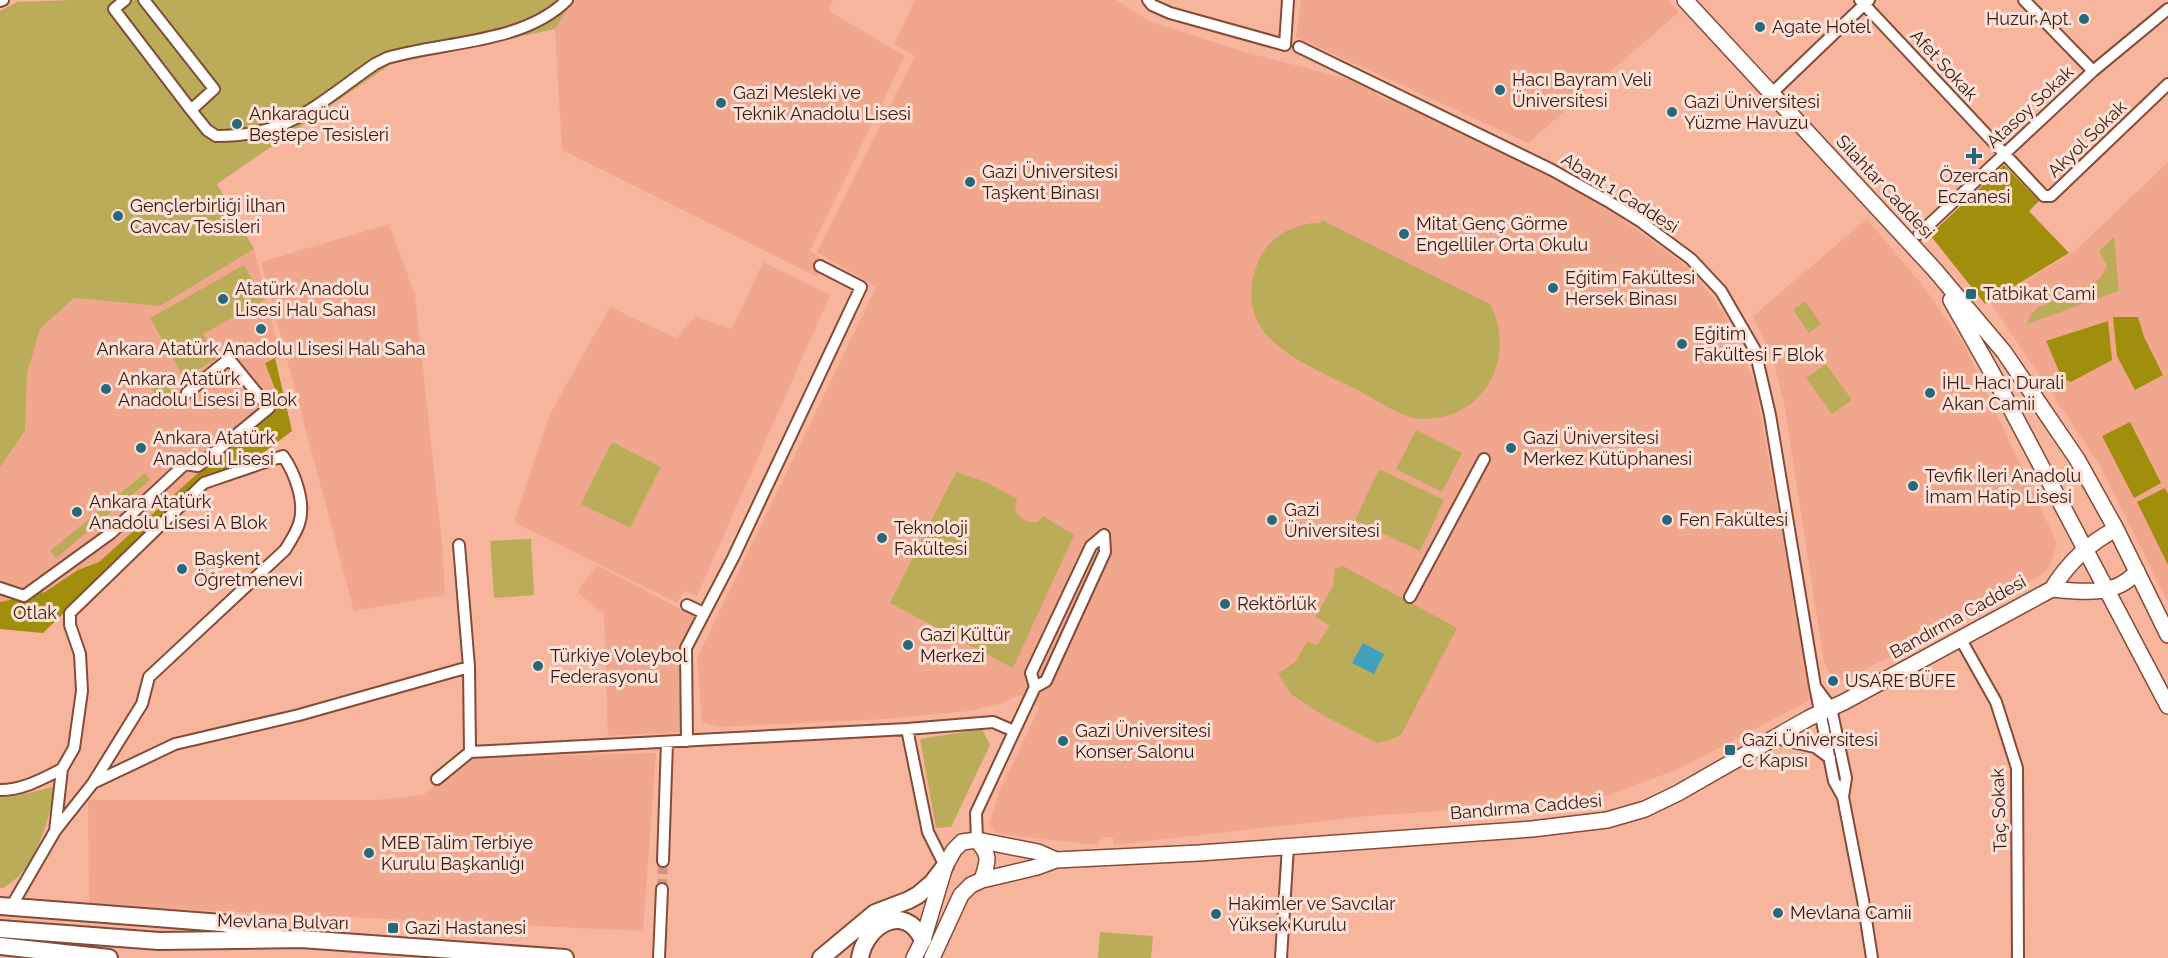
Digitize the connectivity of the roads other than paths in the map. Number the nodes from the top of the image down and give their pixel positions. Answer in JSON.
{"nodes":[{"id":1,"x":125,"y":0,"type":"edge"},
{"id":2,"x":144,"y":0,"type":"edge"},
{"id":3,"x":567,"y":0,"type":"edge"},
{"id":4,"x":1148,"y":0,"type":"edge"},
{"id":5,"x":1288,"y":0,"type":"edge"},
{"id":6,"x":1685,"y":0,"type":"edge"},
{"id":7,"x":2024,"y":0,"type":"edge"},
{"id":8,"x":1865,"y":2,"type":"edge"},
{"id":9,"x":2168,"y":9,"type":"edge"},
{"id":10,"x":1299,"y":47,"type":"dead end"},
{"id":11,"x":2093,"y":71,"type":"junction"},
{"id":12,"x":2168,"y":84,"type":"edge"},
{"id":13,"x":1771,"y":93,"type":"junction"},
{"id":14,"x":191,"y":110,"type":"junction"},
{"id":15,"x":2004,"y":153,"type":"junction"},
{"id":16,"x":1919,"y":234,"type":"dead end"},
{"id":17,"x":820,"y":266,"type":"dead end"},
{"id":18,"x":1934,"y":269,"type":"junction"},
{"id":19,"x":187,"y":393,"type":"dead end"},
{"id":20,"x":1484,"y":459,"type":"dead end"},
{"id":21,"x":2116,"y":529,"type":"junction"},
{"id":22,"x":459,"y":545,"type":"dead end"},
{"id":23,"x":2084,"y":550,"type":"junction"},
{"id":24,"x":2137,"y":571,"type":"junction"},
{"id":25,"x":0,"y":588,"type":"edge"},
{"id":26,"x":2052,"y":589,"type":"junction"},
{"id":27,"x":2106,"y":591,"type":"junction"},
{"id":28,"x":1410,"y":597,"type":"dead end"},
{"id":29,"x":687,"y":605,"type":"dead end"},
{"id":30,"x":704,"y":613,"type":"junction"},
{"id":31,"x":2168,"y":635,"type":"edge"},
{"id":32,"x":1960,"y":638,"type":"junction"},
{"id":33,"x":469,"y":667,"type":"junction"},
{"id":34,"x":1035,"y":687,"type":"junction"},
{"id":35,"x":2168,"y":706,"type":"edge"},
{"id":36,"x":1825,"y":711,"type":"junction"},
{"id":37,"x":907,"y":729,"type":"junction"},
{"id":38,"x":1014,"y":731,"type":"junction"},
{"id":39,"x":1775,"y":738,"type":"junction"},
{"id":40,"x":687,"y":741,"type":"junction"},
{"id":41,"x":668,"y":742,"type":"junction"},
{"id":42,"x":470,"y":752,"type":"junction"},
{"id":43,"x":1830,"y":758,"type":"junction"},
{"id":44,"x":63,"y":769,"type":"junction"},
{"id":45,"x":437,"y":778,"type":"dead end"},
{"id":46,"x":93,"y":783,"type":"junction"},
{"id":47,"x":0,"y":790,"type":"edge"},
{"id":48,"x":1843,"y":797,"type":"junction"},
{"id":49,"x":55,"y":831,"type":"junction"},
{"id":50,"x":977,"y":840,"type":"junction"},
{"id":51,"x":1288,"y":846,"type":"junction"},
{"id":52,"x":1056,"y":860,"type":"junction"},
{"id":53,"x":663,"y":861,"type":"tunnel mouth"},
{"id":54,"x":945,"y":866,"type":"junction"},
{"id":55,"x":982,"y":880,"type":"junction"},
{"id":56,"x":662,"y":889,"type":"tunnel mouth"},
{"id":57,"x":5,"y":907,"type":"edge"},
{"id":58,"x":0,"y":930,"type":"edge"},
{"id":59,"x":301,"y":939,"type":"junction"},
{"id":60,"x":923,"y":940,"type":"junction"},
{"id":61,"x":0,"y":946,"type":"edge"},
{"id":62,"x":109,"y":958,"type":"edge"},
{"id":63,"x":565,"y":958,"type":"edge"},
{"id":64,"x":659,"y":958,"type":"edge"},
{"id":65,"x":821,"y":958,"type":"edge"},
{"id":66,"x":860,"y":958,"type":"edge"},
{"id":67,"x":914,"y":958,"type":"edge"},
{"id":68,"x":932,"y":958,"type":"edge"},
{"id":69,"x":1281,"y":958,"type":"edge"},
{"id":70,"x":1872,"y":958,"type":"edge"},
{"id":71,"x":2018,"y":958,"type":"edge"}],
"edges":[{"from":1,"to":14,"type":"street"},
{"from":2,"to":14,"type":"street"},
{"from":3,"to":14,"type":"street"},
{"from":4,"to":5,"type":"street"},
{"from":6,"to":13,"type":"main road","name":"Silahtar Caddesi"},
{"from":7,"to":11,"type":"street"},
{"from":8,"to":13,"type":"street"},
{"from":8,"to":15,"type":"street","name":"Afet Sokak"},
{"from":9,"to":11,"type":"street","name":"Atasoy Sokak"},
{"from":10,"to":36,"type":"street","name":"Abant 1 Caddesi"},
{"from":11,"to":15,"type":"street","name":"Atasoy Sokak"},
{"from":12,"to":15,"type":"street","name":"Akyol Sokak"},
{"from":13,"to":18,"type":"main road","name":"Silahtar Caddesi"},
{"from":15,"to":16,"type":"street","name":"Atasoy Sokak"},
{"from":17,"to":30,"type":"street"},
{"from":18,"to":21,"type":"main road","name":"Silahtar Caddesi"},
{"from":18,"to":23,"type":"main road","name":"Silahtar Caddesi"},
{"from":19,"to":25,"type":"street"},
{"from":20,"to":28,"type":"street"},
{"from":21,"to":23,"type":"main road","name":"Bandırma Caddesi"},
{"from":21,"to":24,"type":"main road"},
{"from":22,"to":33,"type":"street"},
{"from":23,"to":26,"type":"main road","name":"Bandırma Caddesi"},
{"from":23,"to":27,"type":"main road","name":"Silahtar Caddesi"},
{"from":24,"to":27,"type":"main road","name":"Bandırma Caddesi"},
{"from":24,"to":31,"type":"main road"},
{"from":26,"to":27,"type":"main road","name":"Bandırma Caddesi"},
{"from":26,"to":32,"type":"main road","name":"Bandırma Caddesi"},
{"from":27,"to":35,"type":"main road","name":"Silahtar Caddesi"},
{"from":29,"to":30,"type":"street"},
{"from":30,"to":40,"type":"street"},
{"from":32,"to":36,"type":"main road","name":"Bandırma Caddesi"},
{"from":32,"to":71,"type":"street","name":"Taç Sokak"},
{"from":33,"to":42,"type":"street"},
{"from":33,"to":46,"type":"street"},
{"from":34,"to":34,"type":"street"},
{"from":34,"to":38,"type":"street"},
{"from":36,"to":39,"type":"main road","name":"Bandırma Caddesi"},
{"from":36,"to":43,"type":"street","name":"Abant 1 Caddesi"},
{"from":36,"to":48,"type":"street","name":"Abant 1 Caddesi"},
{"from":37,"to":38,"type":"street"},
{"from":37,"to":40,"type":"street"},
{"from":37,"to":54,"type":"street"},
{"from":38,"to":50,"type":"street"},
{"from":39,"to":43,"type":"street"},
{"from":39,"to":51,"type":"main road","name":"Bandırma Caddesi"},
{"from":40,"to":41,"type":"street"},
{"from":41,"to":42,"type":"street"},
{"from":41,"to":53,"type":"street"},
{"from":42,"to":45,"type":"street"},
{"from":43,"to":48,"type":"street","name":"Abant 1 Caddesi"},
{"from":44,"to":46,"type":"street"},
{"from":44,"to":47,"type":"street"},
{"from":44,"to":49,"type":"street"},
{"from":46,"to":49,"type":"street"},
{"from":48,"to":70,"type":"street","name":"Abant 1 Caddesi"},
{"from":49,"to":57,"type":"street"},
{"from":50,"to":52,"type":"main road","name":"Bandırma Caddesi"},
{"from":50,"to":54,"type":"main road"},
{"from":50,"to":55,"type":"main road"},
{"from":51,"to":52,"type":"main road","name":"Bandırma Caddesi"},
{"from":51,"to":69,"type":"street"},
{"from":52,"to":55,"type":"main road","name":"Bandırma Caddesi"},
{"from":54,"to":60,"type":"main road"},
{"from":54,"to":65,"type":"highway"},
{"from":55,"to":68,"type":"main road"},
{"from":56,"to":64,"type":"street"},
{"from":57,"to":59,"type":"highway"},
{"from":58,"to":59,"type":"highway","name":"Mevlana Bulvarı"},
{"from":59,"to":63,"type":"highway","name":"Mevlana Bulvarı"},
{"from":60,"to":66,"type":"highway"},
{"from":60,"to":67,"type":"main road"},
{"from":61,"to":62,"type":"highway"}]}
